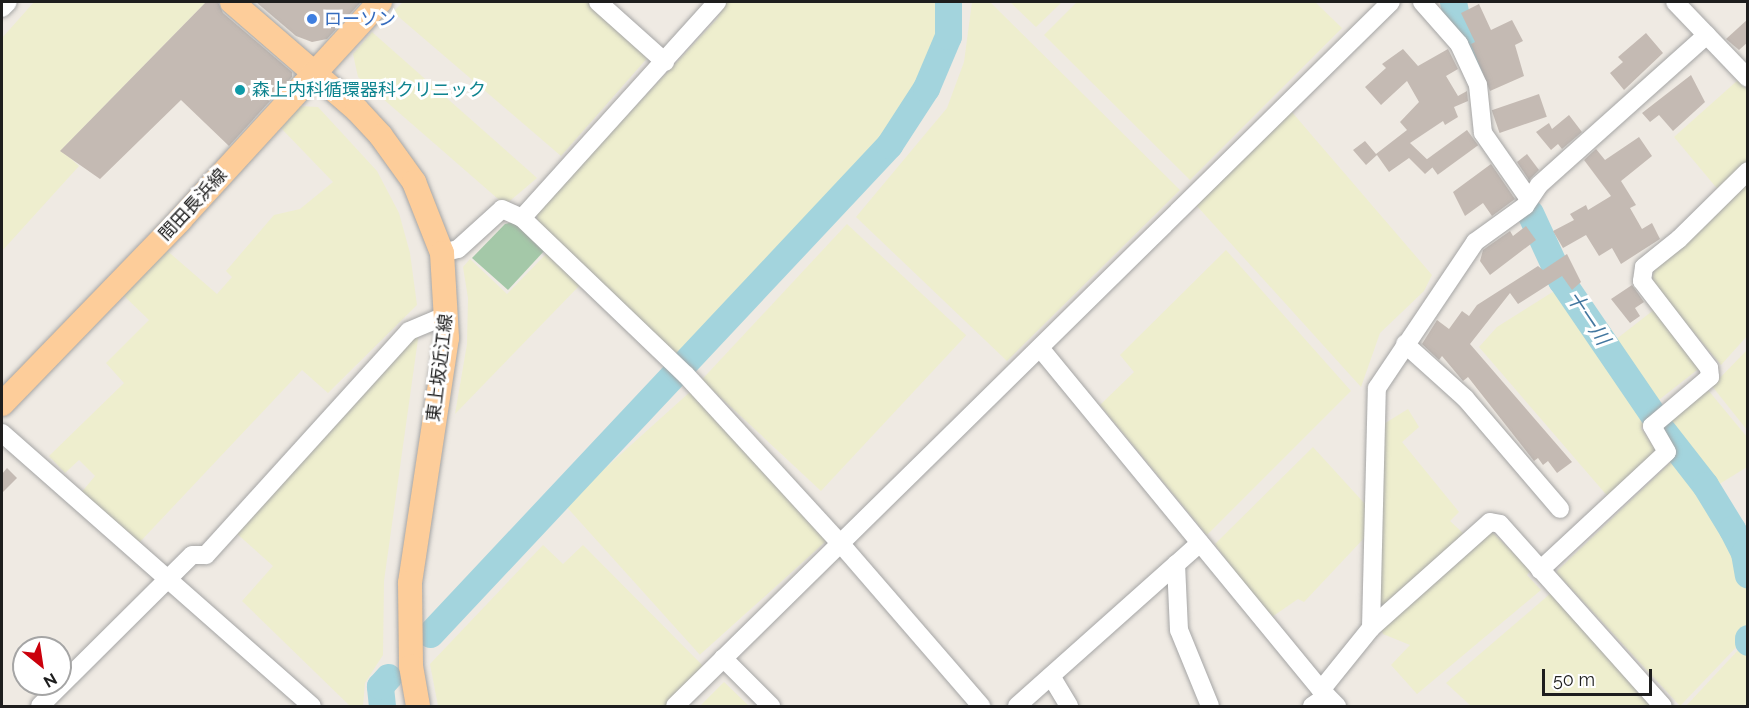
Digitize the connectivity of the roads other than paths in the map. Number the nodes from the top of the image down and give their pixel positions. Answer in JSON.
{"nodes":[{"id":1,"x":8,"y":2,"type":"edge"},
{"id":2,"x":232,"y":2,"type":"edge"},
{"id":3,"x":380,"y":2,"type":"edge"},
{"id":4,"x":598,"y":2,"type":"edge"},
{"id":5,"x":717,"y":2,"type":"edge"},
{"id":6,"x":1391,"y":2,"type":"edge"},
{"id":7,"x":1422,"y":2,"type":"edge"},
{"id":8,"x":1675,"y":2,"type":"edge"},
{"id":9,"x":2,"y":8,"type":"edge"},
{"id":10,"x":1707,"y":34,"type":"junction"},
{"id":11,"x":664,"y":62,"type":"junction"},
{"id":12,"x":315,"y":74,"type":"junction"},
{"id":13,"x":1748,"y":78,"type":"edge"},
{"id":14,"x":1748,"y":171,"type":"edge"},
{"id":15,"x":1529,"y":199,"type":"junction"},
{"id":16,"x":522,"y":218,"type":"junction"},
{"id":17,"x":442,"y":253,"type":"junction"},
{"id":18,"x":447,"y":315,"type":"junction"},
{"id":19,"x":1405,"y":344,"type":"junction"},
{"id":20,"x":1040,"y":348,"type":"junction"},
{"id":21,"x":2,"y":404,"type":"edge"},
{"id":22,"x":2,"y":433,"type":"edge"},
{"id":23,"x":1560,"y":509,"type":"dead end"},
{"id":24,"x":840,"y":543,"type":"junction"},
{"id":25,"x":1200,"y":543,"type":"junction"},
{"id":26,"x":1176,"y":564,"type":"junction"},
{"id":27,"x":1540,"y":570,"type":"junction"},
{"id":28,"x":167,"y":578,"type":"junction"},
{"id":29,"x":1371,"y":628,"type":"junction"},
{"id":30,"x":723,"y":658,"type":"junction"},
{"id":31,"x":1051,"y":676,"type":"junction"},
{"id":32,"x":1328,"y":697,"type":"edge"},
{"id":33,"x":40,"y":706,"type":"edge"},
{"id":34,"x":312,"y":706,"type":"edge"},
{"id":35,"x":418,"y":706,"type":"edge"},
{"id":36,"x":675,"y":706,"type":"edge"},
{"id":37,"x":771,"y":706,"type":"edge"},
{"id":38,"x":981,"y":706,"type":"edge"},
{"id":39,"x":1017,"y":706,"type":"edge"},
{"id":40,"x":1069,"y":706,"type":"edge"},
{"id":41,"x":1210,"y":706,"type":"edge"},
{"id":42,"x":1312,"y":706,"type":"edge"},
{"id":43,"x":1663,"y":706,"type":"edge"}],
"edges":[{"from":1,"to":9,"type":"street"},
{"from":2,"to":12,"type":"main road","name":"東上坂近江線"},
{"from":3,"to":12,"type":"main road","name":"間田長浜線"},
{"from":4,"to":11,"type":"street"},
{"from":5,"to":11,"type":"street"},
{"from":6,"to":20,"type":"street"},
{"from":7,"to":15,"type":"street"},
{"from":8,"to":10,"type":"street"},
{"from":10,"to":13,"type":"street"},
{"from":10,"to":15,"type":"street"},
{"from":11,"to":16,"type":"street"},
{"from":12,"to":17,"type":"main road","name":"東上坂近江線"},
{"from":12,"to":21,"type":"main road","name":"間田長浜線"},
{"from":14,"to":27,"type":"street"},
{"from":15,"to":19,"type":"street"},
{"from":16,"to":17,"type":"street"},
{"from":16,"to":24,"type":"street"},
{"from":17,"to":18,"type":"main road","name":"東上坂近江線"},
{"from":18,"to":28,"type":"street"},
{"from":18,"to":35,"type":"main road","name":"東上坂近江線"},
{"from":19,"to":23,"type":"street"},
{"from":19,"to":29,"type":"street"},
{"from":20,"to":24,"type":"street"},
{"from":20,"to":25,"type":"street"},
{"from":22,"to":28,"type":"street"},
{"from":24,"to":30,"type":"street"},
{"from":24,"to":38,"type":"street"},
{"from":25,"to":26,"type":"street"},
{"from":25,"to":32,"type":"street"},
{"from":26,"to":31,"type":"street"},
{"from":26,"to":41,"type":"street"},
{"from":27,"to":29,"type":"street"},
{"from":27,"to":43,"type":"street"},
{"from":28,"to":33,"type":"street"},
{"from":28,"to":34,"type":"street"},
{"from":29,"to":32,"type":"street"},
{"from":30,"to":36,"type":"street"},
{"from":30,"to":37,"type":"street"},
{"from":31,"to":39,"type":"street"},
{"from":31,"to":40,"type":"street"},
{"from":32,"to":42,"type":"street"}]}
